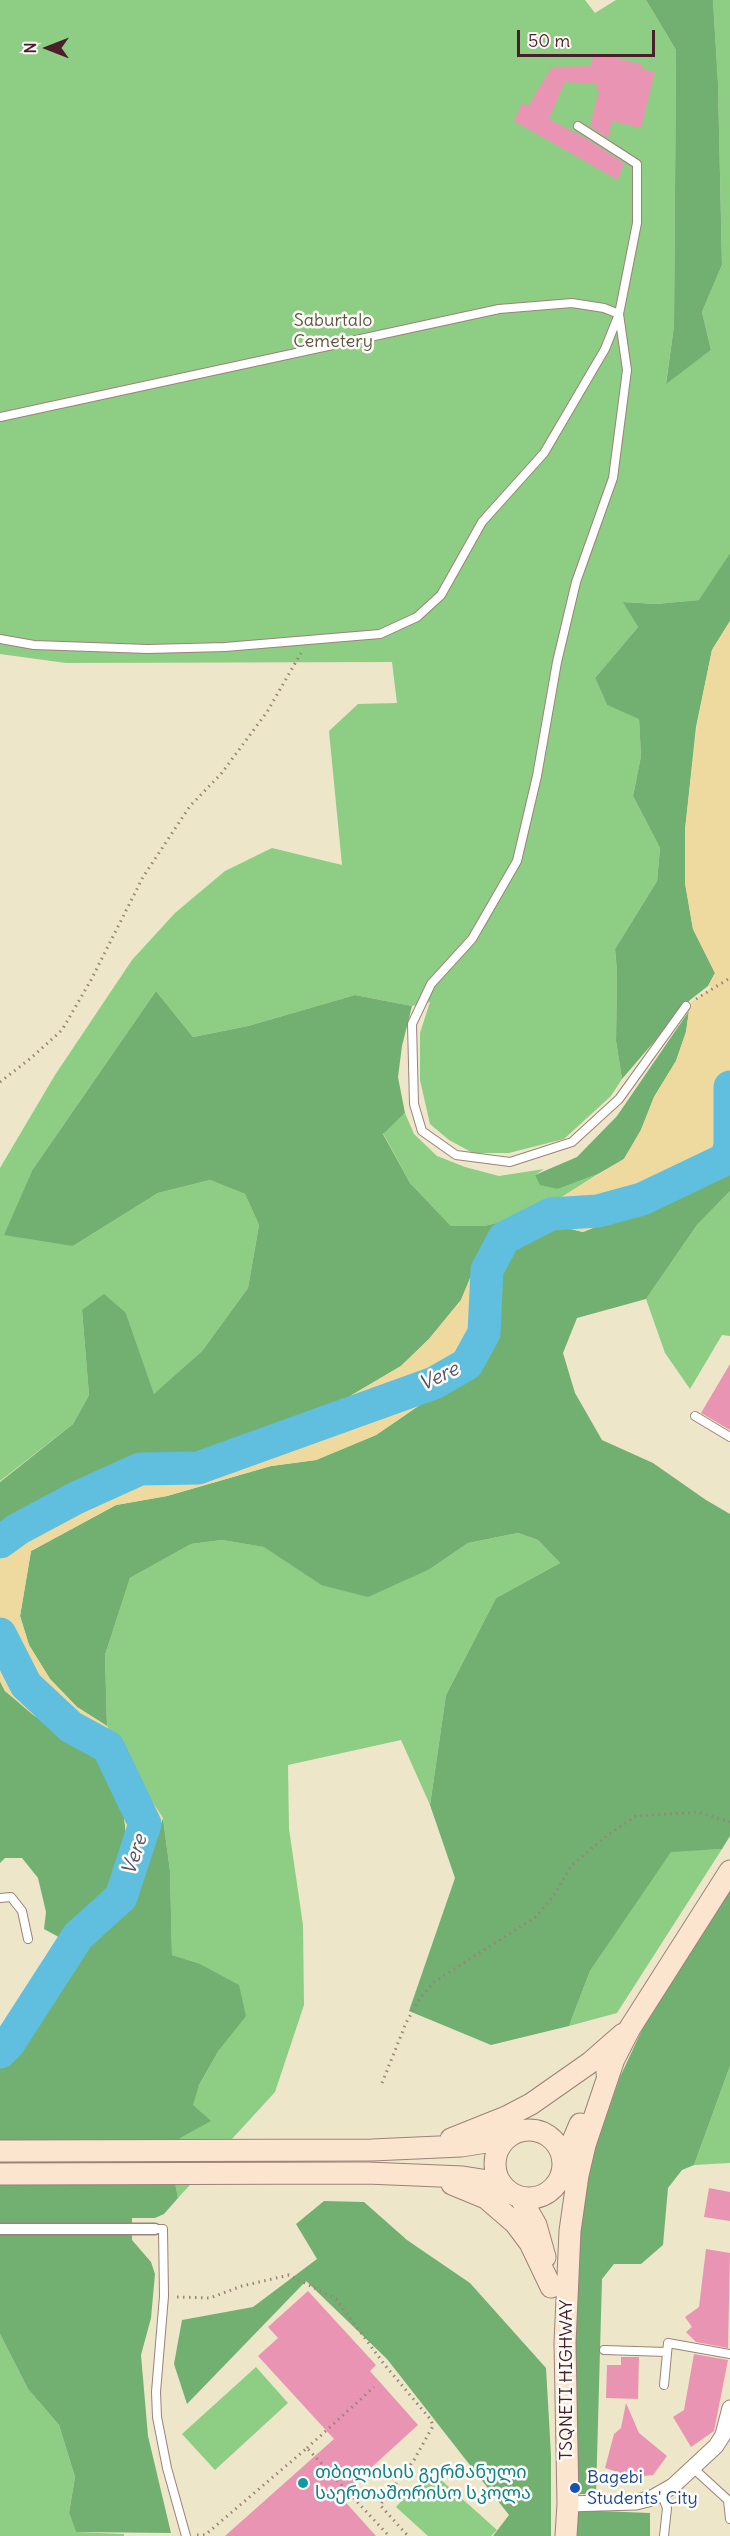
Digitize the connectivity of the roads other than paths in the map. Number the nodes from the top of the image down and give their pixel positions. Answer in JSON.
{"nodes":[{"id":1,"x":578,"y":126,"type":"dead end"},
{"id":2,"x":619,"y":314,"type":"junction"},
{"id":3,"x":0,"y":417,"type":"edge"},
{"id":4,"x":0,"y":639,"type":"edge"},
{"id":5,"x":686,"y":1006,"type":"road end"},
{"id":6,"x":695,"y":1416,"type":"dead end"},
{"id":7,"x":730,"y":1437,"type":"edge"},
{"id":8,"x":730,"y":1871,"type":"edge"},
{"id":9,"x":0,"y":1898,"type":"edge"},
{"id":10,"x":28,"y":1939,"type":"dead end"},
{"id":11,"x":630,"y":2028,"type":"junction"},
{"id":12,"x":591,"y":2062,"type":"junction"},
{"id":13,"x":613,"y":2062,"type":"junction"},
{"id":14,"x":527,"y":2130,"type":"junction"},
{"id":15,"x":506,"y":2139,"type":"junction"},
{"id":16,"x":419,"y":2149,"type":"junction"},
{"id":17,"x":0,"y":2151,"type":"edge"},
{"id":18,"x":561,"y":2173,"type":"junction"},
{"id":19,"x":0,"y":2174,"type":"edge"},
{"id":20,"x":414,"y":2175,"type":"junction"},
{"id":21,"x":501,"y":2183,"type":"junction"},
{"id":22,"x":520,"y":2197,"type":"junction"},
{"id":23,"x":0,"y":2229,"type":"edge"},
{"id":24,"x":156,"y":2229,"type":"joint"},
{"id":25,"x":567,"y":2260,"type":"junction"},
{"id":26,"x":551,"y":2287,"type":"junction"},
{"id":27,"x":565,"y":2343,"type":"junction"},
{"id":28,"x":604,"y":2350,"type":"dead end"},
{"id":29,"x":667,"y":2352,"type":"junction"},
{"id":30,"x":730,"y":2354,"type":"edge"},
{"id":31,"x":664,"y":2385,"type":"dead end"},
{"id":32,"x":730,"y":2408,"type":"edge"},
{"id":33,"x":726,"y":2433,"type":"edge"},
{"id":34,"x":694,"y":2469,"type":"junction"},
{"id":35,"x":661,"y":2493,"type":"junction"},
{"id":36,"x":729,"y":2499,"type":"edge"},
{"id":37,"x":568,"y":2504,"type":"junction"},
{"id":38,"x":730,"y":2519,"type":"edge"},
{"id":39,"x":186,"y":2536,"type":"edge"},
{"id":40,"x":566,"y":2536,"type":"edge"},
{"id":41,"x":664,"y":2536,"type":"edge"}],
"edges":[{"from":1,"to":2,"type":"lane"},
{"from":2,"to":3,"type":"lane"},
{"from":2,"to":4,"type":"lane"},
{"from":2,"to":5,"type":"lane"},
{"from":6,"to":7,"type":"lane"},
{"from":8,"to":11,"type":"main road"},
{"from":9,"to":10,"type":"lane"},
{"from":11,"to":12,"type":"main road"},
{"from":11,"to":13,"type":"main road"},
{"from":12,"to":14,"type":"main road"},
{"from":12,"to":16,"type":"main road"},
{"from":13,"to":18,"type":"main road"},
{"from":13,"to":25,"type":"main road"},
{"from":14,"to":15,"type":"main road"},
{"from":14,"to":18,"type":"main road"},
{"from":15,"to":16,"type":"main road"},
{"from":15,"to":21,"type":"main road"},
{"from":16,"to":17,"type":"main road"},
{"from":18,"to":22,"type":"main road"},
{"from":18,"to":25,"type":"main road"},
{"from":19,"to":20,"type":"main road"},
{"from":20,"to":21,"type":"main road"},
{"from":20,"to":26,"type":"main road"},
{"from":21,"to":22,"type":"main road"},
{"from":22,"to":26,"type":"main road"},
{"from":23,"to":24,"type":"street"},
{"from":24,"to":39,"type":"lane"},
{"from":25,"to":27,"type":"main road","name":"TSQNETI HIGHWAY"},
{"from":26,"to":27,"type":"main road"},
{"from":27,"to":37,"type":"main road","name":"TSQNETI HIGHWAY"},
{"from":28,"to":29,"type":"lane"},
{"from":29,"to":30,"type":"lane"},
{"from":29,"to":31,"type":"lane"},
{"from":32,"to":33,"type":"street"},
{"from":33,"to":34,"type":"street"},
{"from":34,"to":35,"type":"street"},
{"from":34,"to":36,"type":"lane"},
{"from":35,"to":37,"type":"street"},
{"from":35,"to":41,"type":"lane"},
{"from":36,"to":38,"type":"lane"},
{"from":37,"to":40,"type":"main road","name":"TSQNETI HIGHWAY"}]}
